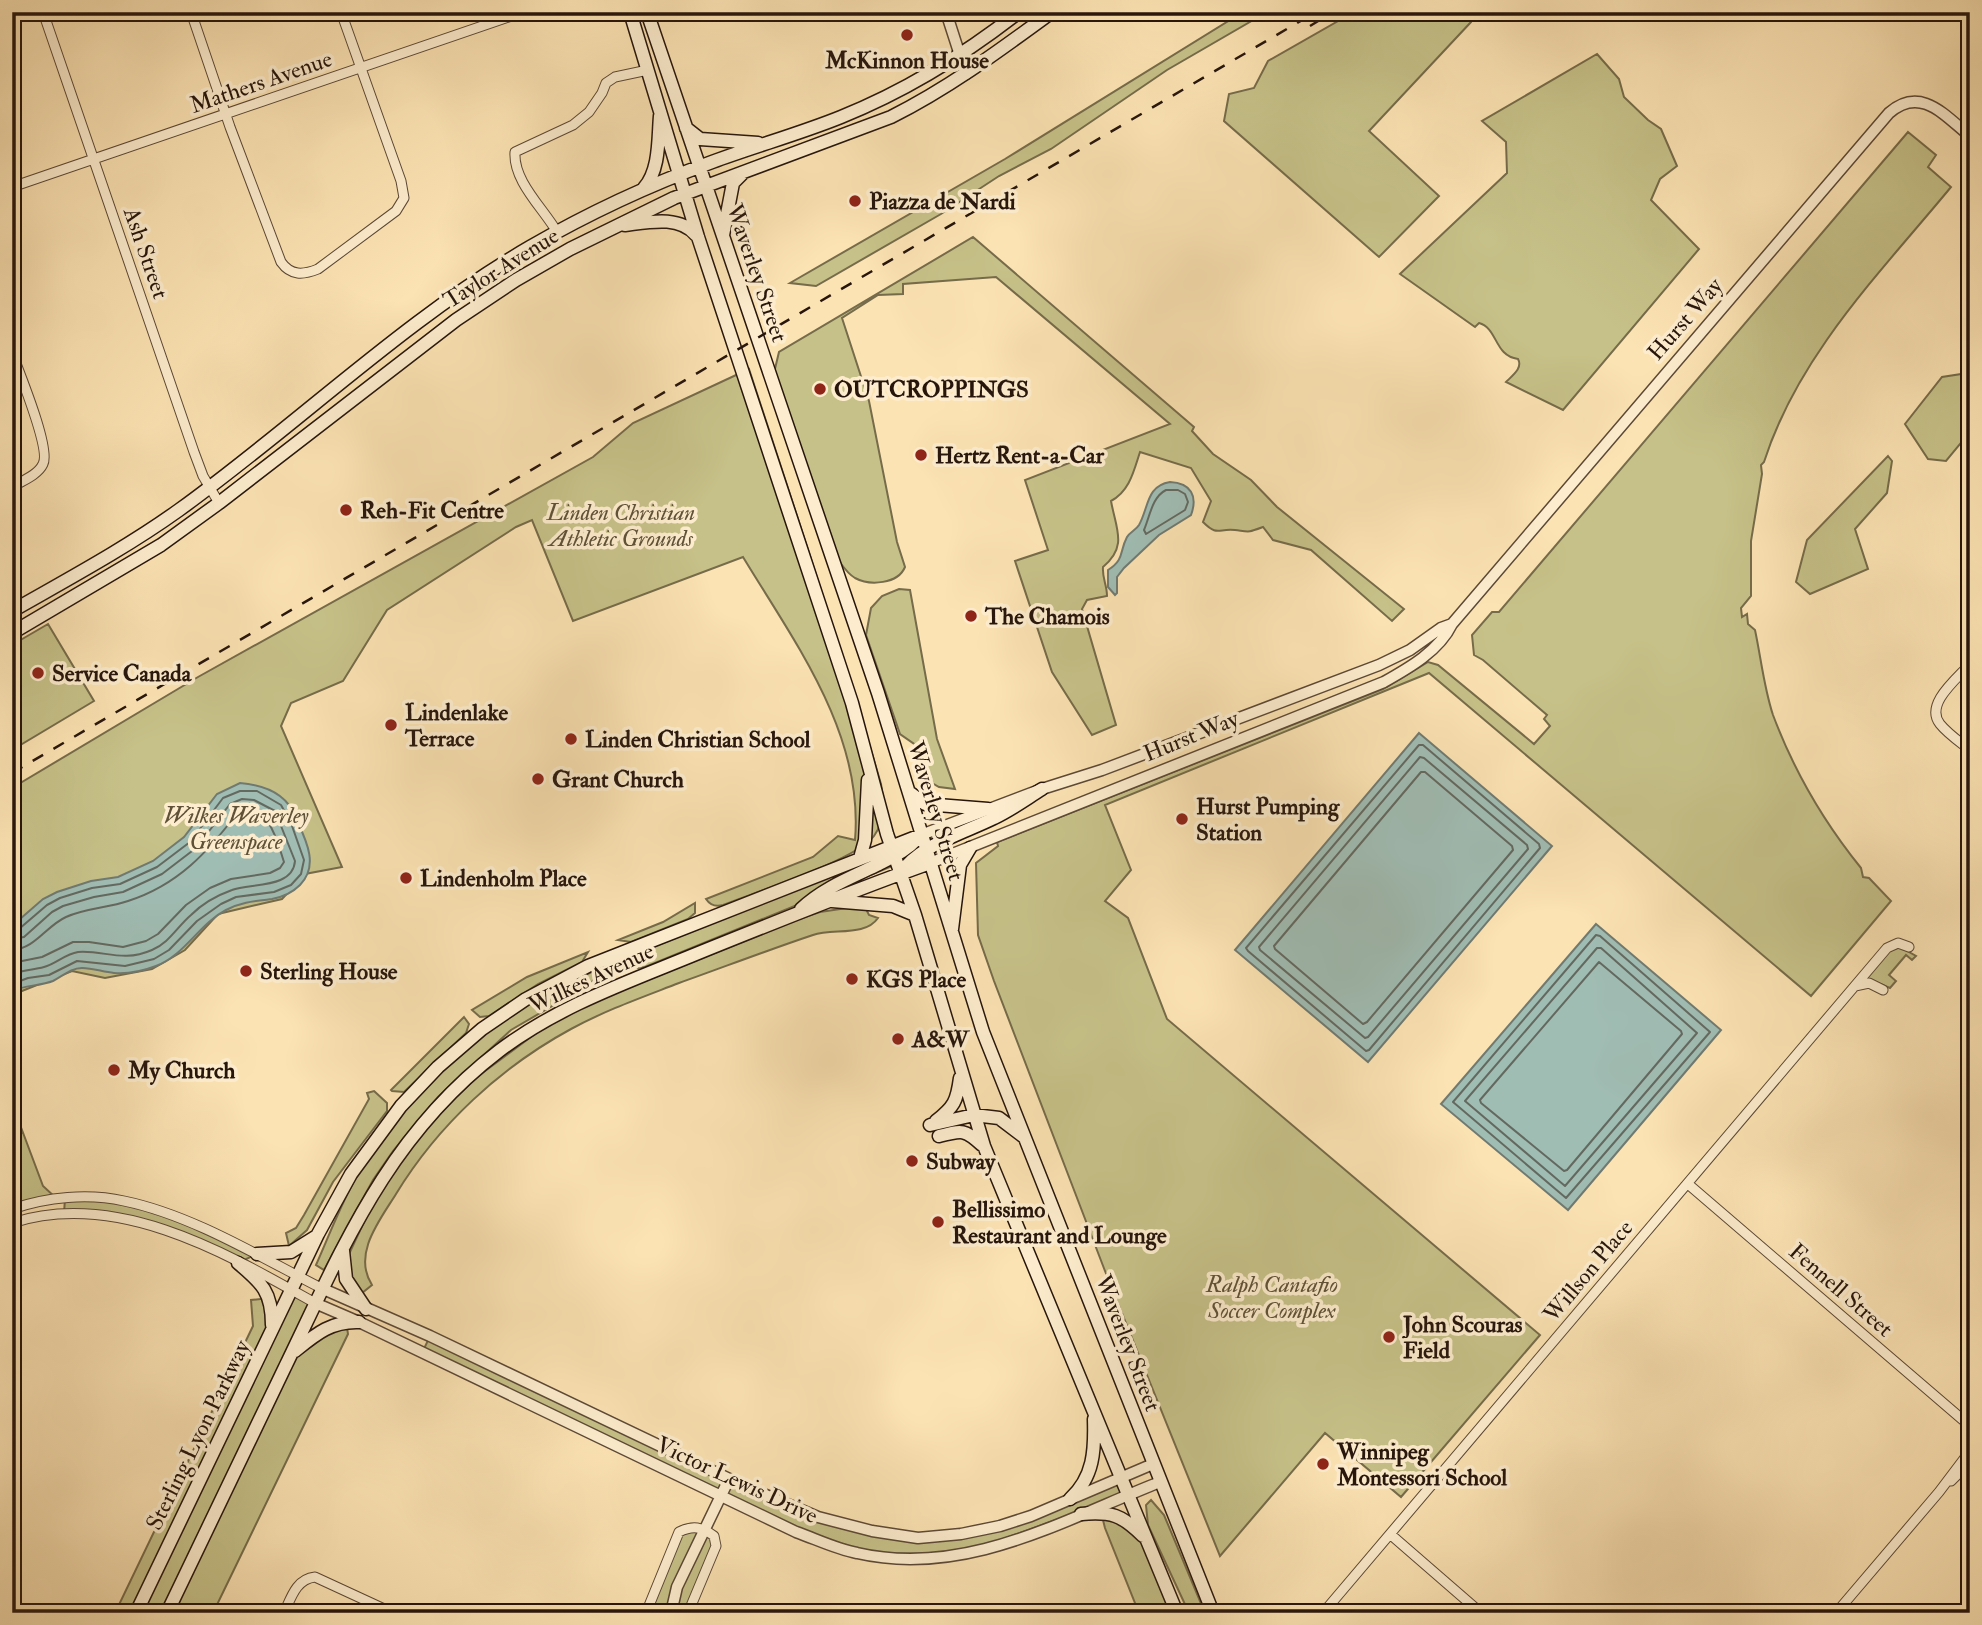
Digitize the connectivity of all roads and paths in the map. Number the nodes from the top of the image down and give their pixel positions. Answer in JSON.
{"nodes":[{"id":1,"x":43,"y":12,"type":"edge"},
{"id":2,"x":191,"y":12,"type":"edge"},
{"id":3,"x":341,"y":12,"type":"edge"},
{"id":4,"x":485,"y":12,"type":"edge"},
{"id":5,"x":523,"y":12,"type":"edge"},
{"id":6,"x":630,"y":12,"type":"edge"},
{"id":7,"x":647,"y":12,"type":"edge"},
{"id":8,"x":946,"y":12,"type":"edge"},
{"id":9,"x":1019,"y":12,"type":"edge"},
{"id":10,"x":1052,"y":12,"type":"edge"},
{"id":11,"x":489,"y":23,"type":"junction"},
{"id":12,"x":961,"y":55,"type":"junction"},
{"id":13,"x":360,"y":68,"type":"junction"},
{"id":14,"x":648,"y":70,"type":"junction"},
{"id":15,"x":966,"y":74,"type":"junction"},
{"id":16,"x":661,"y":108,"type":"junction"},
{"id":17,"x":226,"y":114,"type":"junction"},
{"id":18,"x":686,"y":128,"type":"junction"},
{"id":19,"x":1970,"y":136,"type":"edge"},
{"id":20,"x":766,"y":143,"type":"junction"},
{"id":21,"x":93,"y":159,"type":"junction"},
{"id":22,"x":699,"y":167,"type":"junction"},
{"id":23,"x":744,"y":172,"type":"junction"},
{"id":24,"x":679,"y":174,"type":"junction"},
{"id":25,"x":705,"y":186,"type":"junction"},
{"id":26,"x":12,"y":187,"type":"edge"},
{"id":27,"x":644,"y":188,"type":"junction"},
{"id":28,"x":685,"y":194,"type":"junction"},
{"id":29,"x":614,"y":227,"type":"junction"},
{"id":30,"x":557,"y":232,"type":"junction"},
{"id":31,"x":698,"y":237,"type":"junction"},
{"id":32,"x":723,"y":239,"type":"junction"},
{"id":33,"x":12,"y":353,"type":"edge"},
{"id":34,"x":209,"y":486,"type":"junction"},
{"id":35,"x":12,"y":487,"type":"edge"},
{"id":36,"x":219,"y":503,"type":"junction"},
{"id":37,"x":12,"y":611,"type":"edge"},
{"id":38,"x":1452,"y":624,"type":"junction"},
{"id":39,"x":12,"y":633,"type":"edge"},
{"id":40,"x":1970,"y":664,"type":"edge"},
{"id":41,"x":1970,"y":750,"type":"edge"},
{"id":42,"x":869,"y":762,"type":"junction"},
{"id":43,"x":1042,"y":789,"type":"junction"},
{"id":44,"x":909,"y":792,"type":"junction"},
{"id":45,"x":988,"y":809,"type":"junction"},
{"id":46,"x":921,"y":835,"type":"junction"},
{"id":47,"x":970,"y":848,"type":"junction"},
{"id":48,"x":926,"y":849,"type":"junction"},
{"id":49,"x":893,"y":851,"type":"junction"},
{"id":50,"x":860,"y":858,"type":"junction"},
{"id":51,"x":930,"y":863,"type":"junction"},
{"id":52,"x":900,"y":874,"type":"junction"},
{"id":53,"x":828,"y":901,"type":"junction"},
{"id":54,"x":794,"y":915,"type":"junction"},
{"id":55,"x":915,"y":915,"type":"junction"},
{"id":56,"x":952,"y":933,"type":"junction"},
{"id":57,"x":1909,"y":947,"type":"dead end"},
{"id":58,"x":1855,"y":986,"type":"junction"},
{"id":59,"x":1883,"y":990,"type":"dead end"},
{"id":60,"x":961,"y":1074,"type":"junction"},
{"id":61,"x":974,"y":1115,"type":"junction"},
{"id":62,"x":939,"y":1136,"type":"dead end"},
{"id":63,"x":1027,"y":1139,"type":"junction"},
{"id":64,"x":984,"y":1146,"type":"junction"},
{"id":65,"x":1688,"y":1184,"type":"junction"},
{"id":66,"x":12,"y":1209,"type":"edge"},
{"id":67,"x":12,"y":1223,"type":"edge"},
{"id":68,"x":318,"y":1234,"type":"junction"},
{"id":69,"x":342,"y":1251,"type":"junction"},
{"id":70,"x":257,"y":1254,"type":"junction"},
{"id":71,"x":238,"y":1263,"type":"junction"},
{"id":72,"x":299,"y":1277,"type":"junction"},
{"id":73,"x":321,"y":1288,"type":"junction"},
{"id":74,"x":292,"y":1290,"type":"junction"},
{"id":75,"x":315,"y":1303,"type":"junction"},
{"id":76,"x":366,"y":1309,"type":"junction"},
{"id":77,"x":359,"y":1322,"type":"junction"},
{"id":78,"x":272,"y":1328,"type":"junction"},
{"id":79,"x":292,"y":1353,"type":"junction"},
{"id":80,"x":1094,"y":1412,"type":"junction"},
{"id":81,"x":1970,"y":1426,"type":"edge"},
{"id":82,"x":1970,"y":1451,"type":"edge"},
{"id":83,"x":1970,"y":1462,"type":"edge"},
{"id":84,"x":1153,"y":1464,"type":"junction"},
{"id":85,"x":1121,"y":1477,"type":"junction"},
{"id":86,"x":729,"y":1479,"type":"junction"},
{"id":87,"x":1160,"y":1482,"type":"junction"},
{"id":88,"x":1939,"y":1492,"type":"junction"},
{"id":89,"x":1128,"y":1494,"type":"junction"},
{"id":90,"x":721,"y":1497,"type":"junction"},
{"id":91,"x":1070,"y":1499,"type":"junction"},
{"id":92,"x":1081,"y":1514,"type":"junction"},
{"id":93,"x":704,"y":1529,"type":"junction"},
{"id":94,"x":1390,"y":1534,"type":"junction"},
{"id":95,"x":1149,"y":1542,"type":"junction"},
{"id":96,"x":136,"y":1613,"type":"edge"},
{"id":97,"x":167,"y":1613,"type":"edge"},
{"id":98,"x":284,"y":1613,"type":"edge"},
{"id":99,"x":393,"y":1613,"type":"edge"},
{"id":100,"x":646,"y":1613,"type":"edge"},
{"id":101,"x":671,"y":1613,"type":"edge"},
{"id":102,"x":688,"y":1613,"type":"edge"},
{"id":103,"x":1177,"y":1613,"type":"edge"},
{"id":104,"x":1213,"y":1613,"type":"edge"},
{"id":105,"x":1323,"y":1613,"type":"edge"},
{"id":106,"x":1481,"y":1613,"type":"edge"},
{"id":107,"x":1836,"y":1613,"type":"edge"}],
"edges":[{"from":1,"to":21,"type":"street","name":"Ash Street"},
{"from":2,"to":17,"type":"street"},
{"from":3,"to":13,"type":"street"},
{"from":4,"to":11,"type":"street"},
{"from":5,"to":11,"type":"street","name":"Mathers Avenue"},
{"from":6,"to":14,"type":"main road","name":"Waverley Street"},
{"from":7,"to":18,"type":"main road","name":"Waverley Street"},
{"from":8,"to":12,"type":"street"},
{"from":9,"to":12,"type":"main road","name":"Taylor Avenue"},
{"from":10,"to":15,"type":"main road","name":"Taylor Avenue"},
{"from":11,"to":13,"type":"street","name":"Mathers Avenue"},
{"from":12,"to":15,"type":"street"},
{"from":12,"to":20,"type":"main road","name":"Taylor Avenue"},
{"from":13,"to":17,"type":"street","name":"Mathers Avenue"},
{"from":13,"to":17,"type":"street"},
{"from":14,"to":16,"type":"main road","name":"Waverley Street"},
{"from":14,"to":30,"type":"street"},
{"from":15,"to":23,"type":"main road","name":"Taylor Avenue"},
{"from":16,"to":24,"type":"main road","name":"Waverley Street"},
{"from":16,"to":27,"type":"main road"},
{"from":17,"to":21,"type":"street","name":"Mathers Avenue"},
{"from":18,"to":20,"type":"main road"},
{"from":18,"to":22,"type":"main road","name":"Waverley Street"},
{"from":19,"to":38,"type":"street","name":"Hurst Way"},
{"from":20,"to":22,"type":"main road","name":"Taylor Avenue"},
{"from":21,"to":26,"type":"street","name":"Mathers Avenue"},
{"from":21,"to":34,"type":"street","name":"Ash Street"},
{"from":22,"to":24,"type":"main road","name":"Taylor Avenue"},
{"from":22,"to":25,"type":"main road","name":"Waverley Street"},
{"from":23,"to":25,"type":"main road","name":"Taylor Avenue"},
{"from":23,"to":32,"type":"main road"},
{"from":24,"to":27,"type":"main road","name":"Taylor Avenue"},
{"from":24,"to":28,"type":"main road","name":"Waverley Street"},
{"from":25,"to":28,"type":"main road","name":"Taylor Avenue"},
{"from":25,"to":32,"type":"main road","name":"Waverley Street"},
{"from":27,"to":30,"type":"main road","name":"Taylor Avenue"},
{"from":28,"to":29,"type":"main road","name":"Taylor Avenue"},
{"from":28,"to":31,"type":"main road","name":"Waverley Street"},
{"from":29,"to":31,"type":"main road"},
{"from":29,"to":36,"type":"main road","name":"Taylor Avenue"},
{"from":30,"to":34,"type":"main road","name":"Taylor Avenue"},
{"from":31,"to":42,"type":"main road","name":"Waverley Street"},
{"from":32,"to":44,"type":"main road","name":"Waverley Street"},
{"from":33,"to":35,"type":"street"},
{"from":34,"to":36,"type":"street","name":"Ash Street"},
{"from":34,"to":37,"type":"main road","name":"Taylor Avenue"},
{"from":36,"to":39,"type":"main road","name":"Taylor Avenue"},
{"from":38,"to":43,"type":"street","name":"Hurst Way"},
{"from":38,"to":47,"type":"street","name":"Hurst Way"},
{"from":40,"to":41,"type":"street"},
{"from":42,"to":49,"type":"main road","name":"Waverley Street"},
{"from":42,"to":50,"type":"main road"},
{"from":43,"to":45,"type":"street","name":"Hurst Way"},
{"from":43,"to":48,"type":"main road"},
{"from":44,"to":45,"type":"main road"},
{"from":44,"to":46,"type":"main road","name":"Waverley Street"},
{"from":45,"to":46,"type":"street","name":"Hurst Way"},
{"from":46,"to":48,"type":"main road","name":"Waverley Street"},
{"from":46,"to":49,"type":"main road","name":"Wilkes Avenue"},
{"from":47,"to":51,"type":"street","name":"Hurst Way"},
{"from":47,"to":56,"type":"main road"},
{"from":48,"to":51,"type":"main road","name":"Waverley Street"},
{"from":48,"to":52,"type":"main road"},
{"from":49,"to":50,"type":"main road","name":"Wilkes Avenue"},
{"from":49,"to":52,"type":"main road","name":"Waverley Street"},
{"from":49,"to":54,"type":"main road"},
{"from":50,"to":68,"type":"main road","name":"Wilkes Avenue"},
{"from":51,"to":52,"type":"main road","name":"Wilkes Avenue"},
{"from":51,"to":56,"type":"main road","name":"Waverley Street"},
{"from":52,"to":53,"type":"main road","name":"Wilkes Avenue"},
{"from":52,"to":55,"type":"main road","name":"Waverley Street"},
{"from":53,"to":54,"type":"main road","name":"Wilkes Avenue"},
{"from":53,"to":55,"type":"main road"},
{"from":54,"to":69,"type":"main road","name":"Wilkes Avenue"},
{"from":55,"to":60,"type":"main road","name":"Waverley Street"},
{"from":56,"to":63,"type":"main road","name":"Waverley Street"},
{"from":57,"to":58,"type":"street","name":"Willson Place"},
{"from":58,"to":59,"type":"street"},
{"from":58,"to":65,"type":"street","name":"Willson Place"},
{"from":60,"to":61,"type":"main road","name":"Waverley Street"},
{"from":60,"to":61,"type":"main road"},
{"from":61,"to":63,"type":"main road"},
{"from":61,"to":64,"type":"main road","name":"Waverley Street"},
{"from":62,"to":64,"type":"main road"},
{"from":63,"to":84,"type":"main road","name":"Waverley Street"},
{"from":64,"to":80,"type":"main road","name":"Waverley Street"},
{"from":65,"to":81,"type":"street","name":"Fennell Street"},
{"from":65,"to":94,"type":"street","name":"Willson Place"},
{"from":66,"to":70,"type":"street"},
{"from":67,"to":71,"type":"street"},
{"from":68,"to":70,"type":"main road"},
{"from":68,"to":72,"type":"main road","name":"Wilkes Avenue"},
{"from":69,"to":73,"type":"main road","name":"Wilkes Avenue"},
{"from":69,"to":76,"type":"main road"},
{"from":70,"to":72,"type":"street"},
{"from":71,"to":74,"type":"street"},
{"from":71,"to":78,"type":"main road"},
{"from":72,"to":73,"type":"street"},
{"from":72,"to":74,"type":"main road","name":"Sterling Lyon Parkway"},
{"from":73,"to":75,"type":"main road"},
{"from":73,"to":76,"type":"street","name":"Victor Lewis Drive"},
{"from":74,"to":75,"type":"street"},
{"from":74,"to":78,"type":"main road","name":"Sterling Lyon Parkway"},
{"from":75,"to":77,"type":"street","name":"Victor Lewis Drive"},
{"from":75,"to":79,"type":"main road"},
{"from":76,"to":86,"type":"street","name":"Victor Lewis Drive"},
{"from":77,"to":79,"type":"main road"},
{"from":77,"to":90,"type":"street","name":"Victor Lewis Drive"},
{"from":78,"to":96,"type":"main road","name":"Sterling Lyon Parkway"},
{"from":79,"to":97,"type":"main road"},
{"from":80,"to":85,"type":"main road","name":"Waverley Street"},
{"from":80,"to":91,"type":"main road"},
{"from":82,"to":88,"type":"street"},
{"from":83,"to":88,"type":"street"},
{"from":84,"to":85,"type":"street","name":"Victor Lewis Drive"},
{"from":84,"to":87,"type":"main road","name":"Waverley Street"},
{"from":85,"to":89,"type":"main road","name":"Waverley Street"},
{"from":85,"to":91,"type":"street","name":"Victor Lewis Drive"},
{"from":86,"to":90,"type":"street"},
{"from":86,"to":91,"type":"street","name":"Victor Lewis Drive"},
{"from":87,"to":89,"type":"street","name":"Victor Lewis Drive"},
{"from":87,"to":104,"type":"main road","name":"Waverley Street"},
{"from":88,"to":107,"type":"street"},
{"from":89,"to":92,"type":"street","name":"Victor Lewis Drive"},
{"from":89,"to":95,"type":"main road","name":"Waverley Street"},
{"from":90,"to":92,"type":"street","name":"Victor Lewis Drive"},
{"from":90,"to":93,"type":"street"},
{"from":92,"to":95,"type":"main road"},
{"from":93,"to":100,"type":"street"},
{"from":93,"to":101,"type":"street"},
{"from":93,"to":102,"type":"street"},
{"from":94,"to":105,"type":"street","name":"Willson Place"},
{"from":94,"to":106,"type":"street"},
{"from":95,"to":103,"type":"main road","name":"Waverley Street"},
{"from":98,"to":99,"type":"street"}]}
